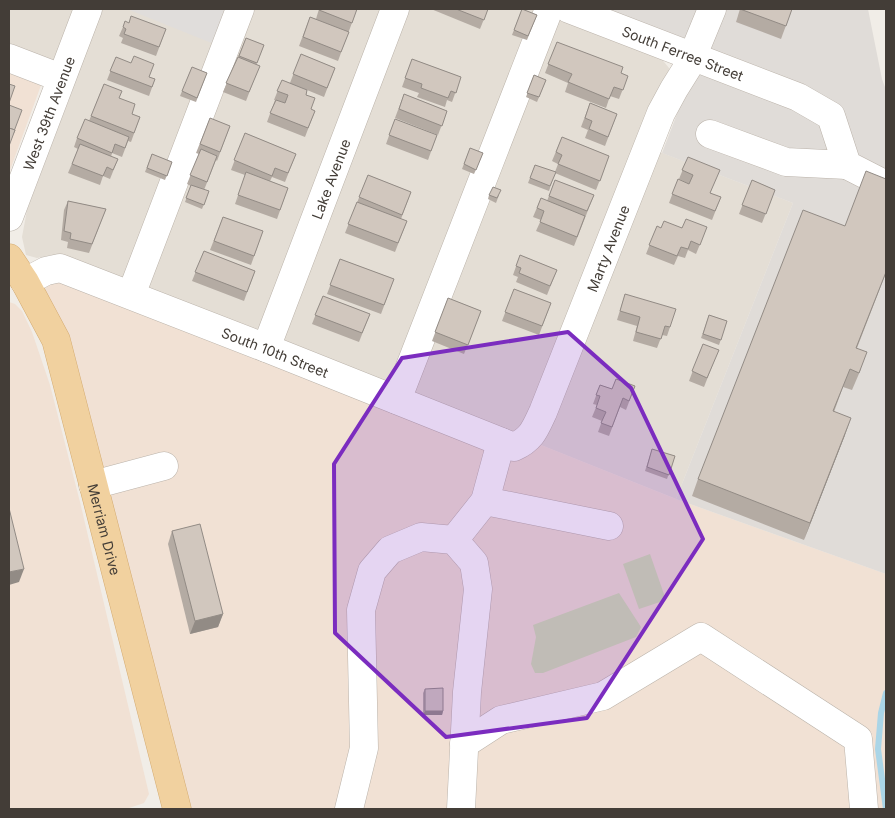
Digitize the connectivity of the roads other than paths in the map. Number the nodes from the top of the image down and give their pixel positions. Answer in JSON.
{"nodes":[{"id":1,"x":88,"y":9,"type":"edge"},
{"id":2,"x":240,"y":9,"type":"edge"},
{"id":3,"x":395,"y":9,"type":"edge"},
{"id":4,"x":549,"y":9,"type":"edge"},
{"id":5,"x":569,"y":9,"type":"edge"},
{"id":6,"x":712,"y":9,"type":"edge"},
{"id":7,"x":692,"y":56,"type":"junction"},
{"id":8,"x":9,"y":58,"type":"edge"},
{"id":9,"x":61,"y":78,"type":"junction"},
{"id":10,"x":710,"y":134,"type":"dead end"},
{"id":11,"x":847,"y":165,"type":"junction"},
{"id":12,"x":886,"y":185,"type":"edge"},
{"id":13,"x":9,"y":217,"type":"edge"},
{"id":14,"x":9,"y":258,"type":"edge"},
{"id":15,"x":25,"y":282,"type":"junction"},
{"id":16,"x":131,"y":295,"type":"junction"},
{"id":17,"x":266,"y":348,"type":"junction"},
{"id":18,"x":397,"y":400,"type":"junction"},
{"id":19,"x":513,"y":442,"type":"junction"},
{"id":20,"x":164,"y":466,"type":"dead end"},
{"id":21,"x":93,"y":485,"type":"junction"},
{"id":22,"x":485,"y":502,"type":"junction"},
{"id":23,"x":609,"y":526,"type":"dead end"},
{"id":24,"x":454,"y":540,"type":"junction"},
{"id":25,"x":464,"y":744,"type":"junction"},
{"id":26,"x":175,"y":809,"type":"edge"},
{"id":27,"x":349,"y":809,"type":"edge"},
{"id":28,"x":461,"y":809,"type":"edge"},
{"id":29,"x":864,"y":809,"type":"edge"}],
"edges":[{"from":1,"to":9,"type":"street","name":"West 39th Avenue"},
{"from":2,"to":16,"type":"street"},
{"from":3,"to":17,"type":"street","name":"Lake Avenue"},
{"from":4,"to":18,"type":"street"},
{"from":5,"to":7,"type":"street","name":"South Ferree Street"},
{"from":6,"to":7,"type":"street","name":"Marty Avenue"},
{"from":7,"to":11,"type":"street","name":"South Ferree Street"},
{"from":7,"to":19,"type":"street","name":"Marty Avenue"},
{"from":8,"to":9,"type":"street"},
{"from":9,"to":13,"type":"street","name":"West 39th Avenue"},
{"from":10,"to":11,"type":"street"},
{"from":11,"to":12,"type":"street"},
{"from":14,"to":15,"type":"main road","name":"Merriam Drive"},
{"from":15,"to":16,"type":"street","name":"South 10th Street"},
{"from":15,"to":21,"type":"main road","name":"Merriam Drive"},
{"from":16,"to":17,"type":"street","name":"South 10th Street"},
{"from":17,"to":18,"type":"street","name":"South 10th Street"},
{"from":18,"to":19,"type":"street","name":"South 10th Street"},
{"from":19,"to":22,"type":"street","name":"Marty Avenue"},
{"from":20,"to":21,"type":"street"},
{"from":21,"to":26,"type":"main road","name":"Merriam Drive"},
{"from":22,"to":23,"type":"street"},
{"from":22,"to":24,"type":"street"},
{"from":24,"to":25,"type":"street"},
{"from":24,"to":27,"type":"street"},
{"from":25,"to":28,"type":"street"},
{"from":25,"to":29,"type":"street"}]}
